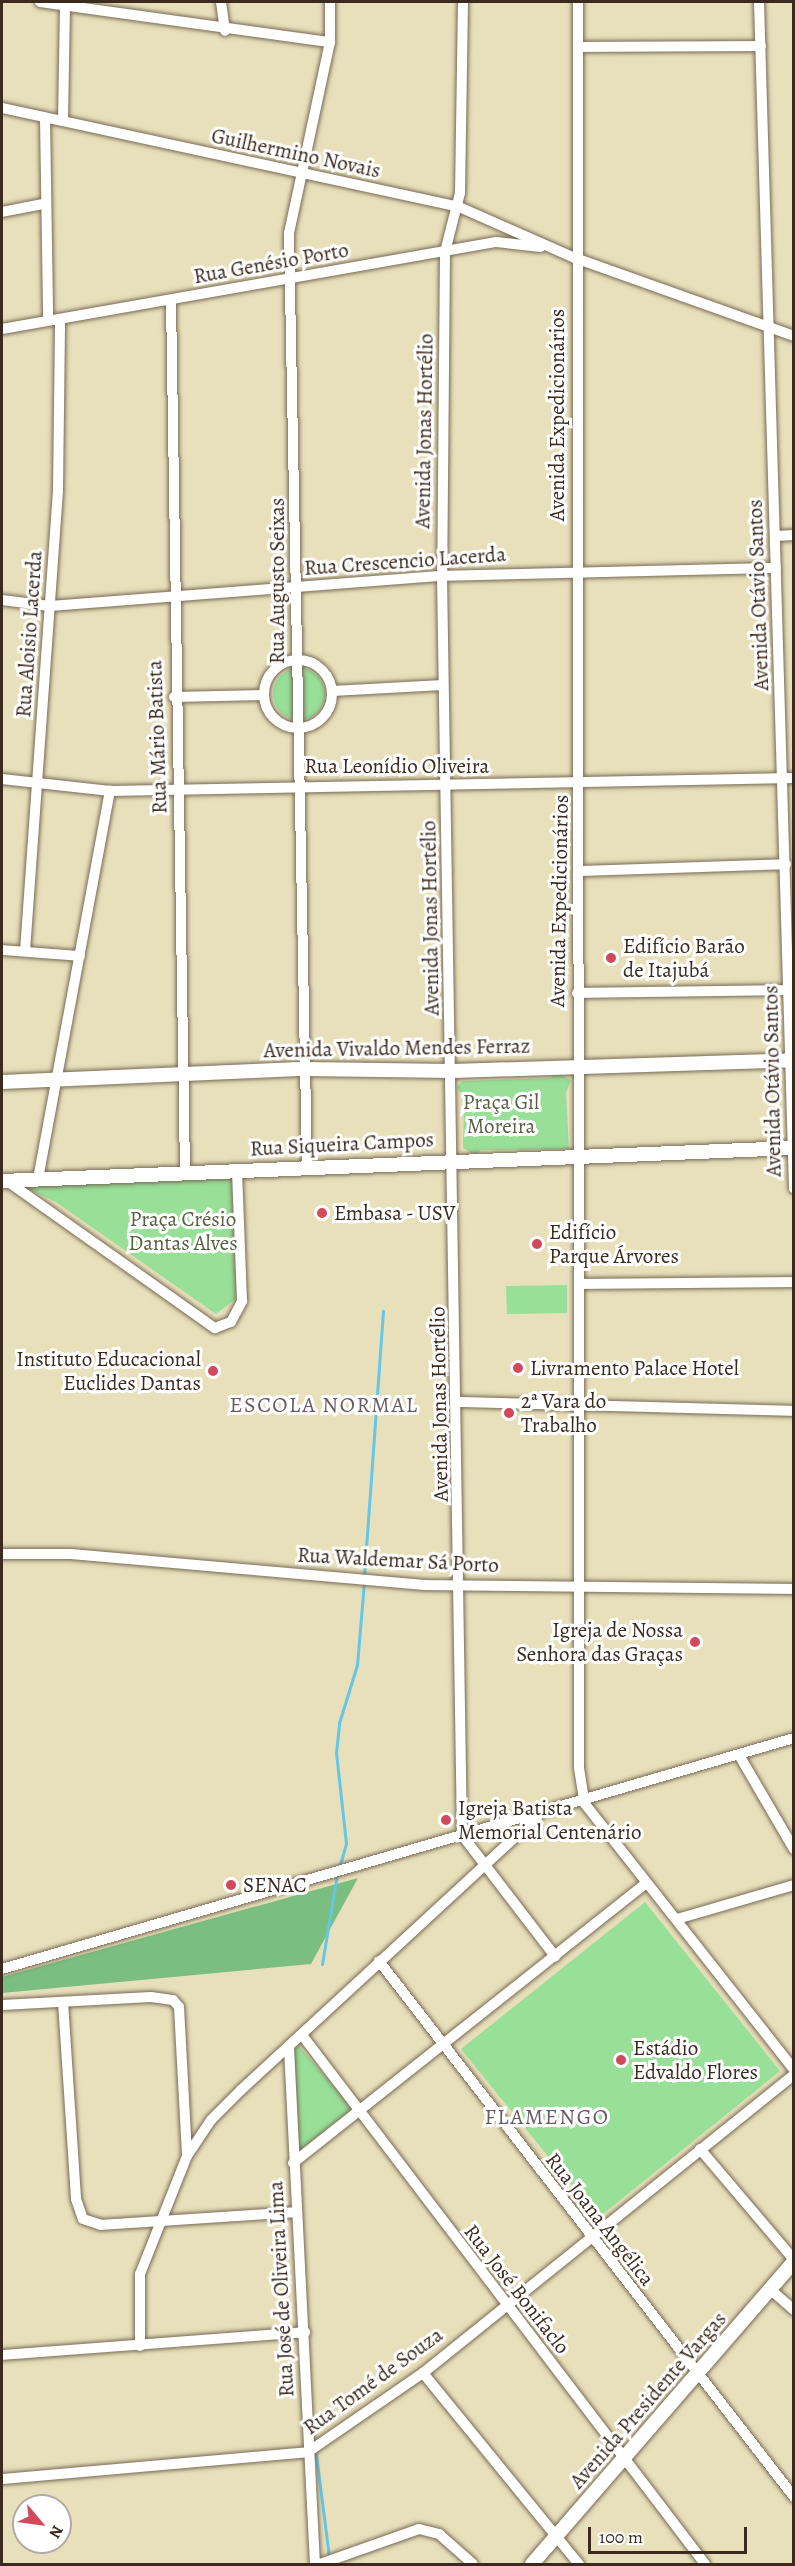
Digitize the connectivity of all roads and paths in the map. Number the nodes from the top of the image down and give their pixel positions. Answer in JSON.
{"nodes":[{"id":1,"x":40,"y":2,"type":"edge"},
{"id":2,"x":221,"y":2,"type":"edge"},
{"id":3,"x":330,"y":2,"type":"edge"},
{"id":4,"x":463,"y":2,"type":"edge"},
{"id":5,"x":578,"y":2,"type":"edge"},
{"id":6,"x":759,"y":2,"type":"edge"},
{"id":7,"x":65,"y":4,"type":"edge"},
{"id":8,"x":225,"y":31,"type":"junction"},
{"id":9,"x":330,"y":42,"type":"junction"},
{"id":10,"x":761,"y":46,"type":"junction"},
{"id":11,"x":578,"y":47,"type":"junction"},
{"id":12,"x":2,"y":108,"type":"edge"},
{"id":13,"x":45,"y":118,"type":"junction"},
{"id":14,"x":63,"y":121,"type":"junction"},
{"id":15,"x":301,"y":176,"type":"junction"},
{"id":16,"x":43,"y":204,"type":"junction"},
{"id":17,"x":457,"y":206,"type":"junction"},
{"id":18,"x":2,"y":212,"type":"edge"},
{"id":19,"x":548,"y":247,"type":"junction"},
{"id":20,"x":446,"y":252,"type":"junction"},
{"id":21,"x":575,"y":258,"type":"junction"},
{"id":22,"x":293,"y":281,"type":"junction"},
{"id":23,"x":171,"y":300,"type":"junction"},
{"id":24,"x":60,"y":319,"type":"junction"},
{"id":25,"x":48,"y":320,"type":"junction"},
{"id":26,"x":770,"y":327,"type":"junction"},
{"id":27,"x":2,"y":329,"type":"edge"},
{"id":28,"x":794,"y":336,"type":"edge"},
{"id":29,"x":794,"y":535,"type":"edge"},
{"id":30,"x":776,"y":536,"type":"junction"},
{"id":31,"x":776,"y":568,"type":"junction"},
{"id":32,"x":577,"y":570,"type":"junction"},
{"id":33,"x":442,"y":576,"type":"junction"},
{"id":34,"x":298,"y":588,"type":"junction"},
{"id":35,"x":174,"y":598,"type":"junction"},
{"id":36,"x":2,"y":600,"type":"edge"},
{"id":37,"x":50,"y":606,"type":"junction"},
{"id":38,"x":297,"y":659,"type":"junction"},
{"id":39,"x":444,"y":685,"type":"junction"},
{"id":40,"x":332,"y":691,"type":"junction"},
{"id":41,"x":264,"y":695,"type":"junction"},
{"id":42,"x":174,"y":697,"type":"junction"},
{"id":43,"x":296,"y":728,"type":"junction"},
{"id":44,"x":789,"y":778,"type":"edge"},
{"id":45,"x":2,"y":779,"type":"edge"},
{"id":46,"x":580,"y":783,"type":"junction"},
{"id":47,"x":38,"y":784,"type":"junction"},
{"id":48,"x":298,"y":786,"type":"junction"},
{"id":49,"x":447,"y":787,"type":"junction"},
{"id":50,"x":110,"y":791,"type":"junction"},
{"id":51,"x":180,"y":791,"type":"junction"},
{"id":52,"x":786,"y":864,"type":"junction"},
{"id":53,"x":579,"y":871,"type":"junction"},
{"id":54,"x":2,"y":950,"type":"edge"},
{"id":55,"x":26,"y":951,"type":"junction"},
{"id":56,"x":80,"y":956,"type":"junction"},
{"id":57,"x":789,"y":990,"type":"junction"},
{"id":58,"x":577,"y":993,"type":"junction"},
{"id":59,"x":792,"y":1060,"type":"edge"},
{"id":60,"x":576,"y":1066,"type":"junction"},
{"id":61,"x":304,"y":1069,"type":"junction"},
{"id":62,"x":453,"y":1071,"type":"junction"},
{"id":63,"x":184,"y":1075,"type":"junction"},
{"id":64,"x":2,"y":1082,"type":"edge"},
{"id":65,"x":56,"y":1083,"type":"junction"},
{"id":66,"x":792,"y":1148,"type":"edge"},
{"id":67,"x":578,"y":1156,"type":"junction"},
{"id":68,"x":455,"y":1160,"type":"junction"},
{"id":69,"x":307,"y":1166,"type":"junction"},
{"id":70,"x":237,"y":1171,"type":"junction"},
{"id":71,"x":186,"y":1172,"type":"junction"},
{"id":72,"x":38,"y":1179,"type":"junction"},
{"id":73,"x":4,"y":1181,"type":"edge"},
{"id":74,"x":794,"y":1188,"type":"edge"},
{"id":75,"x":794,"y":1282,"type":"edge"},
{"id":76,"x":579,"y":1284,"type":"junction"},
{"id":77,"x":458,"y":1402,"type":"junction"},
{"id":78,"x":580,"y":1404,"type":"junction"},
{"id":79,"x":794,"y":1411,"type":"edge"},
{"id":80,"x":2,"y":1554,"type":"edge"},
{"id":81,"x":462,"y":1586,"type":"junction"},
{"id":82,"x":580,"y":1587,"type":"junction"},
{"id":83,"x":794,"y":1589,"type":"edge"},
{"id":84,"x":794,"y":1738,"type":"edge"},
{"id":85,"x":739,"y":1755,"type":"junction"},
{"id":86,"x":583,"y":1800,"type":"junction"},
{"id":87,"x":539,"y":1815,"type":"junction"},
{"id":88,"x":462,"y":1835,"type":"junction"},
{"id":89,"x":794,"y":1849,"type":"edge"},
{"id":90,"x":483,"y":1864,"type":"junction"},
{"id":91,"x":645,"y":1884,"type":"junction"},
{"id":92,"x":794,"y":1885,"type":"edge"},
{"id":93,"x":677,"y":1919,"type":"junction"},
{"id":94,"x":555,"y":1956,"type":"junction"},
{"id":95,"x":380,"y":1961,"type":"junction"},
{"id":96,"x":2,"y":1969,"type":"edge"},
{"id":97,"x":63,"y":2002,"type":"junction"},
{"id":98,"x":2,"y":2005,"type":"edge"},
{"id":99,"x":302,"y":2035,"type":"junction"},
{"id":100,"x":443,"y":2046,"type":"junction"},
{"id":101,"x":289,"y":2048,"type":"junction"},
{"id":102,"x":794,"y":2070,"type":"edge"},
{"id":103,"x":794,"y":2076,"type":"edge"},
{"id":104,"x":362,"y":2110,"type":"junction"},
{"id":105,"x":700,"y":2149,"type":"junction"},
{"id":106,"x":187,"y":2156,"type":"junction"},
{"id":107,"x":293,"y":2163,"type":"junction"},
{"id":108,"x":297,"y":2211,"type":"junction"},
{"id":109,"x":160,"y":2222,"type":"junction"},
{"id":110,"x":589,"y":2238,"type":"junction"},
{"id":111,"x":794,"y":2261,"type":"edge"},
{"id":112,"x":771,"y":2290,"type":"junction"},
{"id":113,"x":505,"y":2304,"type":"junction"},
{"id":114,"x":794,"y":2310,"type":"edge"},
{"id":115,"x":305,"y":2332,"type":"junction"},
{"id":116,"x":140,"y":2346,"type":"junction"},
{"id":117,"x":2,"y":2355,"type":"edge"},
{"id":118,"x":423,"y":2373,"type":"junction"},
{"id":119,"x":698,"y":2377,"type":"junction"},
{"id":120,"x":308,"y":2452,"type":"junction"},
{"id":121,"x":623,"y":2460,"type":"junction"},
{"id":122,"x":2,"y":2479,"type":"edge"},
{"id":123,"x":794,"y":2497,"type":"edge"},
{"id":124,"x":556,"y":2536,"type":"junction"},
{"id":125,"x":329,"y":2560,"type":"edge"},
{"id":126,"x":315,"y":2565,"type":"edge"},
{"id":127,"x":473,"y":2565,"type":"edge"},
{"id":128,"x":532,"y":2565,"type":"edge"},
{"id":129,"x":579,"y":2565,"type":"edge"},
{"id":130,"x":705,"y":2565,"type":"edge"}],
"edges":[{"from":1,"to":7,"type":"street"},
{"from":2,"to":8,"type":"street"},
{"from":3,"to":9,"type":"street","name":"Rua Augusto Seixas"},
{"from":4,"to":17,"type":"street","name":"Avenida Jonas Hortélio"},
{"from":5,"to":11,"type":"street","name":"Avenida Expedicionários"},
{"from":6,"to":10,"type":"street","name":"Avenida Otávio Santos"},
{"from":7,"to":8,"type":"street"},
{"from":7,"to":14,"type":"street"},
{"from":8,"to":9,"type":"street"},
{"from":9,"to":15,"type":"street","name":"Rua Augusto Seixas"},
{"from":10,"to":11,"type":"street"},
{"from":10,"to":26,"type":"street","name":"Avenida Otávio Santos"},
{"from":11,"to":21,"type":"street","name":"Avenida Expedicionários"},
{"from":12,"to":13,"type":"street","name":"Guilhermino Novais"},
{"from":13,"to":14,"type":"street","name":"Guilhermino Novais"},
{"from":13,"to":16,"type":"street"},
{"from":14,"to":15,"type":"street","name":"Guilhermino Novais"},
{"from":15,"to":17,"type":"street","name":"Guilhermino Novais"},
{"from":15,"to":22,"type":"street","name":"Rua Augusto Seixas"},
{"from":16,"to":18,"type":"street"},
{"from":16,"to":25,"type":"street"},
{"from":17,"to":19,"type":"street","name":"Guilhermino Novais"},
{"from":17,"to":20,"type":"street","name":"Avenida Jonas Hortélio"},
{"from":19,"to":20,"type":"street","name":"Rua Genésio Porto"},
{"from":19,"to":21,"type":"street","name":"Guilhermino Novais"},
{"from":20,"to":22,"type":"street","name":"Rua Genésio Porto"},
{"from":20,"to":33,"type":"street","name":"Avenida Jonas Hortélio"},
{"from":21,"to":26,"type":"street","name":"Guilhermino Novais"},
{"from":21,"to":32,"type":"street","name":"Avenida Expedicionários"},
{"from":22,"to":23,"type":"street","name":"Rua Genésio Porto"},
{"from":22,"to":34,"type":"street","name":"Rua Augusto Seixas"},
{"from":23,"to":24,"type":"street","name":"Rua Genésio Porto"},
{"from":23,"to":35,"type":"street","name":"Rua Mário Batista"},
{"from":24,"to":25,"type":"street","name":"Rua Genésio Porto"},
{"from":24,"to":37,"type":"street","name":"Rua Aloisio Lacerda"},
{"from":25,"to":27,"type":"street","name":"Rua Genésio Porto"},
{"from":26,"to":28,"type":"street","name":"Guilhermino Novais"},
{"from":26,"to":30,"type":"street","name":"Avenida Otávio Santos"},
{"from":29,"to":30,"type":"street"},
{"from":30,"to":31,"type":"street","name":"Avenida Otávio Santos"},
{"from":31,"to":32,"type":"street","name":"Rua Crescencio Lacerda"},
{"from":31,"to":44,"type":"street","name":"Avenida Otávio Santos"},
{"from":32,"to":33,"type":"street","name":"Rua Crescencio Lacerda"},
{"from":32,"to":46,"type":"street","name":"Avenida Expedicionários"},
{"from":33,"to":34,"type":"street","name":"Rua Crescencio Lacerda"},
{"from":33,"to":39,"type":"street","name":"Avenida Jonas Hortélio"},
{"from":34,"to":35,"type":"street","name":"Rua Crescencio Lacerda"},
{"from":34,"to":38,"type":"street","name":"Rua Augusto Seixas"},
{"from":35,"to":37,"type":"street","name":"Rua Crescencio Lacerda"},
{"from":35,"to":42,"type":"street","name":"Rua Mário Batista"},
{"from":36,"to":37,"type":"street","name":"Rua Crescencio Lacerda"},
{"from":37,"to":47,"type":"street","name":"Rua Aloisio Lacerda"},
{"from":38,"to":40,"type":"street"},
{"from":38,"to":41,"type":"street"},
{"from":38,"to":43,"type":"street","name":"Rua Augusto Seixas"},
{"from":39,"to":40,"type":"street"},
{"from":39,"to":49,"type":"street","name":"Avenida Jonas Hortélio"},
{"from":40,"to":43,"type":"street"},
{"from":41,"to":42,"type":"street"},
{"from":41,"to":43,"type":"street"},
{"from":42,"to":51,"type":"street","name":"Rua Mário Batista"},
{"from":43,"to":48,"type":"street","name":"Rua Augusto Seixas"},
{"from":44,"to":46,"type":"street","name":"Rua Leonídio Oliveira"},
{"from":44,"to":52,"type":"street","name":"Avenida Otávio Santos"},
{"from":45,"to":47,"type":"street","name":"Rua Leonídio Oliveira"},
{"from":46,"to":49,"type":"street","name":"Rua Leonídio Oliveira"},
{"from":46,"to":53,"type":"street","name":"Avenida Expedicionários"},
{"from":47,"to":50,"type":"street","name":"Rua Leonídio Oliveira"},
{"from":47,"to":55,"type":"street","name":"Rua Aloisio Lacerda"},
{"from":48,"to":49,"type":"street","name":"Rua Leonídio Oliveira"},
{"from":48,"to":51,"type":"street","name":"Rua Leonídio Oliveira"},
{"from":48,"to":61,"type":"street","name":"Rua Augusto Seixas"},
{"from":49,"to":62,"type":"street","name":"Avenida Jonas Hortélio"},
{"from":50,"to":51,"type":"street","name":"Rua Leonídio Oliveira"},
{"from":50,"to":56,"type":"street"},
{"from":51,"to":63,"type":"street","name":"Rua Mário Batista"},
{"from":52,"to":53,"type":"street"},
{"from":52,"to":57,"type":"street","name":"Avenida Otávio Santos"},
{"from":53,"to":58,"type":"street","name":"Avenida Expedicionários"},
{"from":54,"to":55,"type":"street"},
{"from":55,"to":56,"type":"street"},
{"from":56,"to":65,"type":"street"},
{"from":57,"to":58,"type":"street"},
{"from":57,"to":59,"type":"street","name":"Avenida Otávio Santos"},
{"from":58,"to":60,"type":"street","name":"Avenida Expedicionários"},
{"from":59,"to":60,"type":"main road","name":"Avenida Vivaldo Mendes Ferraz"},
{"from":59,"to":66,"type":"street","name":"Avenida Otávio Santos"},
{"from":60,"to":62,"type":"main road","name":"Avenida Vivaldo Mendes Ferraz"},
{"from":60,"to":67,"type":"street","name":"Avenida Expedicionários"},
{"from":61,"to":62,"type":"main road","name":"Avenida Vivaldo Mendes Ferraz"},
{"from":61,"to":63,"type":"main road","name":"Avenida Vivaldo Mendes Ferraz"},
{"from":61,"to":69,"type":"street","name":"Rua Augusto Seixas"},
{"from":62,"to":68,"type":"street","name":"Avenida Jonas Hortélio"},
{"from":63,"to":65,"type":"main road","name":"Avenida Vivaldo Mendes Ferraz"},
{"from":63,"to":71,"type":"street","name":"Rua Mário Batista"},
{"from":64,"to":65,"type":"main road","name":"Avenida Vivaldo Mendes Ferraz"},
{"from":65,"to":72,"type":"street"},
{"from":66,"to":67,"type":"main road","name":"Rua Siqueira Campos"},
{"from":66,"to":74,"type":"street","name":"Avenida Otávio Santos"},
{"from":67,"to":68,"type":"main road","name":"Rua Siqueira Campos"},
{"from":67,"to":76,"type":"street","name":"Avenida Expedicionários"},
{"from":68,"to":69,"type":"main road","name":"Rua Siqueira Campos"},
{"from":68,"to":77,"type":"street","name":"Avenida Jonas Hortélio"},
{"from":69,"to":70,"type":"main road","name":"Rua Siqueira Campos"},
{"from":70,"to":71,"type":"main road","name":"Rua Siqueira Campos"},
{"from":70,"to":73,"type":"street"},
{"from":71,"to":72,"type":"main road","name":"Rua Siqueira Campos"},
{"from":72,"to":73,"type":"main road","name":"Rua Siqueira Campos"},
{"from":75,"to":76,"type":"street"},
{"from":76,"to":78,"type":"street","name":"Avenida Expedicionários"},
{"from":77,"to":78,"type":"street"},
{"from":77,"to":81,"type":"street","name":"Avenida Jonas Hortélio"},
{"from":78,"to":79,"type":"street"},
{"from":78,"to":82,"type":"street","name":"Avenida Expedicionários"},
{"from":80,"to":81,"type":"street","name":"Rua Waldemar Sá Porto"},
{"from":81,"to":82,"type":"street","name":"Rua Waldemar Sá Porto"},
{"from":81,"to":88,"type":"street","name":"Avenida Jonas Hortélio"},
{"from":82,"to":83,"type":"street","name":"Rua Waldemar Sá Porto"},
{"from":82,"to":86,"type":"street","name":"Avenida Expedicionários"},
{"from":84,"to":85,"type":"street"},
{"from":85,"to":86,"type":"street"},
{"from":85,"to":89,"type":"street"},
{"from":86,"to":87,"type":"street"},
{"from":86,"to":91,"type":"street"},
{"from":87,"to":88,"type":"street"},
{"from":87,"to":90,"type":"street"},
{"from":88,"to":90,"type":"street"},
{"from":88,"to":96,"type":"street"},
{"from":90,"to":94,"type":"street"},
{"from":90,"to":95,"type":"street"},
{"from":91,"to":93,"type":"street"},
{"from":91,"to":94,"type":"street"},
{"from":92,"to":93,"type":"street"},
{"from":93,"to":102,"type":"street"},
{"from":94,"to":100,"type":"street"},
{"from":95,"to":99,"type":"street"},
{"from":95,"to":100,"type":"street","name":"Rua Joana Angélica"},
{"from":97,"to":98,"type":"street"},
{"from":97,"to":106,"type":"street"},
{"from":97,"to":109,"type":"street"},
{"from":99,"to":101,"type":"street"},
{"from":99,"to":104,"type":"street","name":"Rua José Bonifaclo"},
{"from":100,"to":104,"type":"street"},
{"from":100,"to":110,"type":"street","name":"Rua Joana Angélica"},
{"from":101,"to":106,"type":"street"},
{"from":101,"to":107,"type":"street","name":"Rua José de Oliveira Lima"},
{"from":103,"to":105,"type":"street","name":"Rua Tomé de Souza"},
{"from":104,"to":107,"type":"street"},
{"from":104,"to":113,"type":"street","name":"Rua José Bonifaclo"},
{"from":105,"to":110,"type":"street","name":"Rua Tomé de Souza"},
{"from":105,"to":111,"type":"street"},
{"from":106,"to":109,"type":"street"},
{"from":107,"to":108,"type":"street","name":"Rua José de Oliveira Lima"},
{"from":108,"to":109,"type":"street"},
{"from":108,"to":115,"type":"street","name":"Rua José de Oliveira Lima"},
{"from":109,"to":116,"type":"street"},
{"from":110,"to":113,"type":"street","name":"Rua Tomé de Souza"},
{"from":110,"to":119,"type":"street","name":"Rua Joana Angélica"},
{"from":111,"to":112,"type":"main road","name":"Avenida Presidente Vargas"},
{"from":112,"to":114,"type":"street"},
{"from":112,"to":119,"type":"main road","name":"Avenida Presidente Vargas"},
{"from":113,"to":118,"type":"street","name":"Rua Tomé de Souza"},
{"from":113,"to":121,"type":"street","name":"Rua José Bonifaclo"},
{"from":115,"to":116,"type":"street"},
{"from":115,"to":120,"type":"street","name":"Rua José de Oliveira Lima"},
{"from":116,"to":117,"type":"street"},
{"from":118,"to":120,"type":"street","name":"Rua Tomé de Souza"},
{"from":118,"to":124,"type":"street"},
{"from":119,"to":121,"type":"main road","name":"Avenida Presidente Vargas"},
{"from":119,"to":123,"type":"street","name":"Rua Joana Angélica"},
{"from":120,"to":122,"type":"street","name":"Rua Tomé de Souza"},
{"from":120,"to":126,"type":"street","name":"Rua José de Oliveira Lima"},
{"from":121,"to":124,"type":"main road","name":"Avenida Presidente Vargas"},
{"from":121,"to":130,"type":"street","name":"Rua José Bonifaclo"},
{"from":124,"to":128,"type":"main road","name":"Avenida Presidente Vargas"},
{"from":124,"to":129,"type":"street"},
{"from":125,"to":127,"type":"street"}]}
